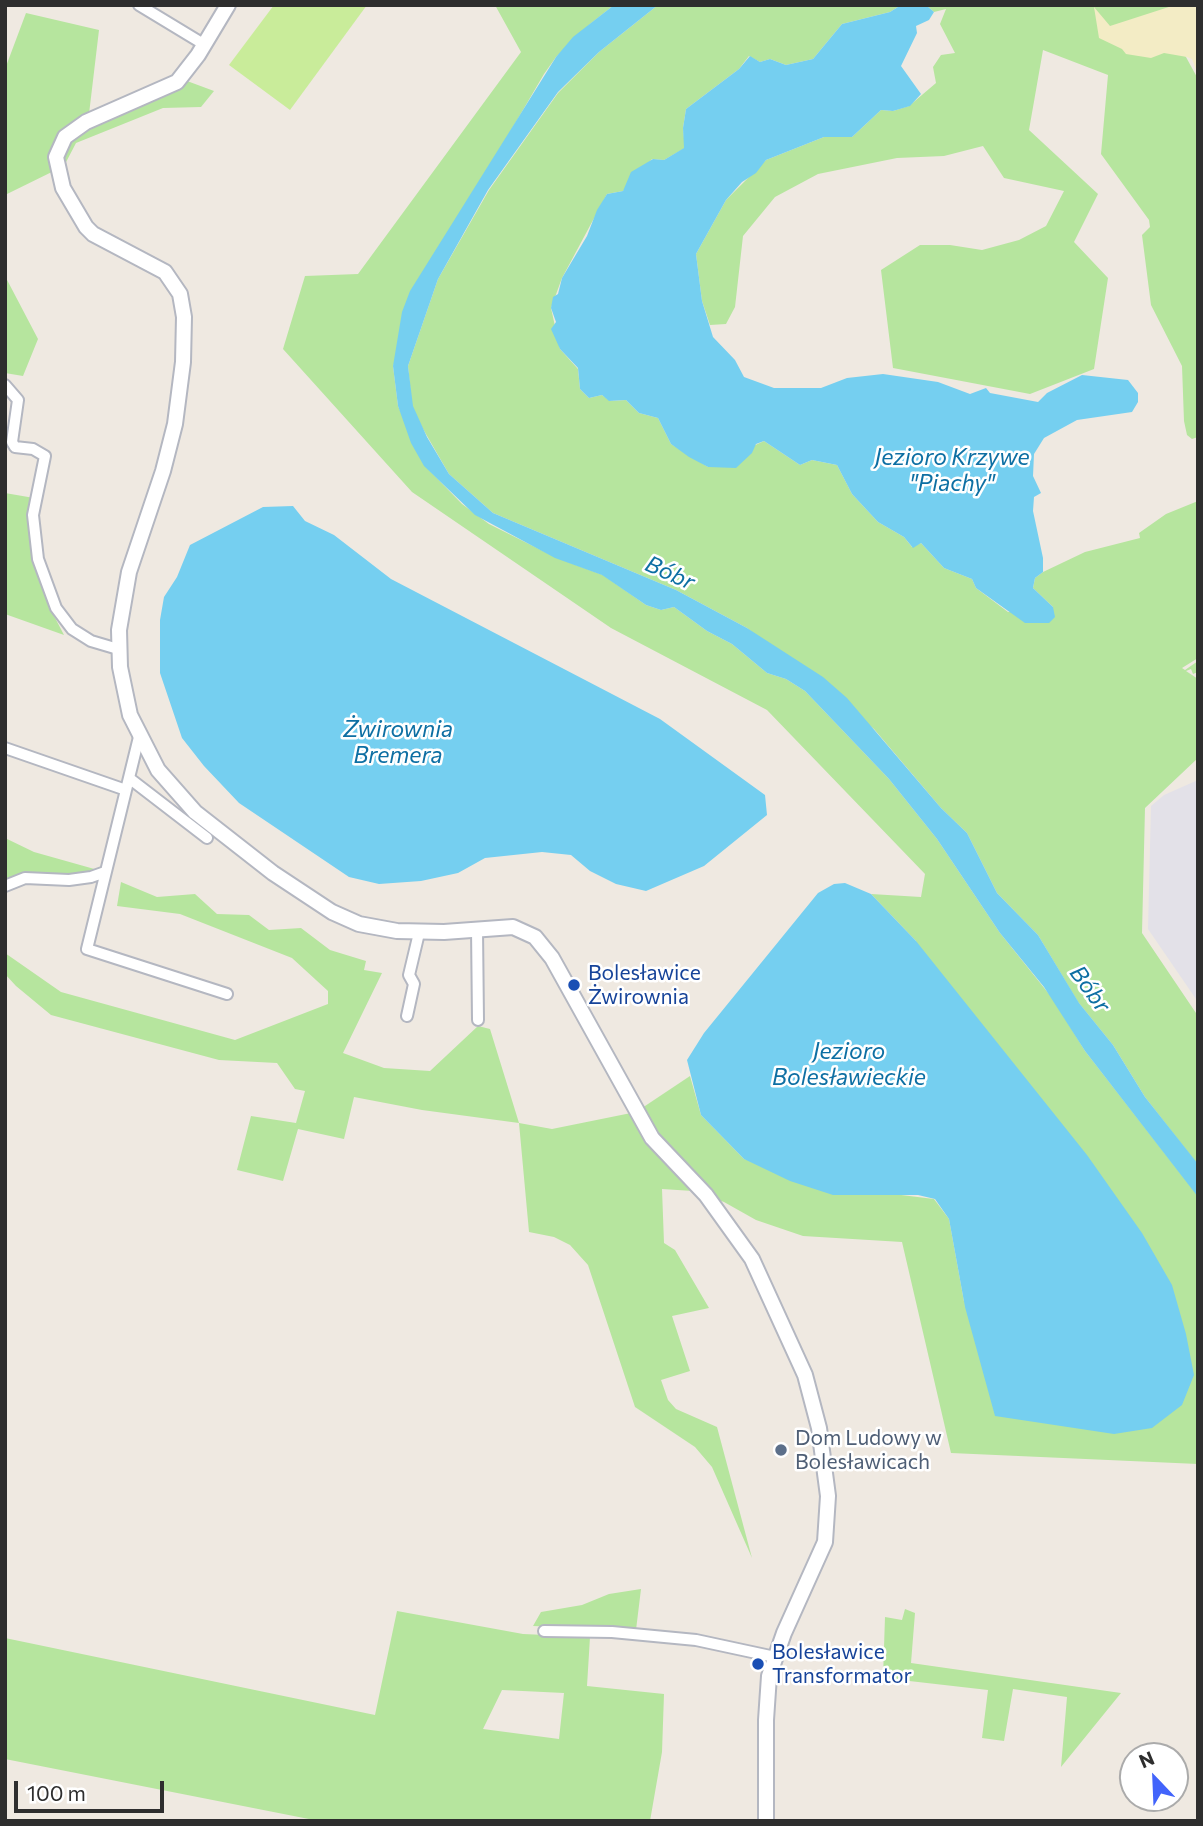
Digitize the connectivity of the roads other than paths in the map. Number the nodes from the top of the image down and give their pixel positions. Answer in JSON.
{"nodes":[{"id":1,"x":139,"y":5,"type":"edge"},
{"id":2,"x":228,"y":5,"type":"edge"},
{"id":3,"x":205,"y":45,"type":"junction"},
{"id":4,"x":5,"y":384,"type":"edge"},
{"id":5,"x":118,"y":649,"type":"junction"},
{"id":6,"x":139,"y":737,"type":"junction"},
{"id":7,"x":5,"y":748,"type":"edge"},
{"id":8,"x":129,"y":778,"type":"junction"},
{"id":9,"x":126,"y":790,"type":"junction"},
{"id":10,"x":207,"y":838,"type":"dead end"},
{"id":11,"x":105,"y":872,"type":"junction"},
{"id":12,"x":5,"y":886,"type":"edge"},
{"id":13,"x":477,"y":929,"type":"junction"},
{"id":14,"x":419,"y":933,"type":"junction"},
{"id":15,"x":227,"y":994,"type":"dead end"},
{"id":16,"x":407,"y":1016,"type":"dead end"},
{"id":17,"x":478,"y":1020,"type":"dead end"},
{"id":18,"x":544,"y":1631,"type":"dead end"},
{"id":19,"x":775,"y":1657,"type":"junction"},
{"id":20,"x":766,"y":1821,"type":"edge"}],
"edges":[{"from":1,"to":3,"type":"street"},
{"from":2,"to":3,"type":"street"},
{"from":3,"to":5,"type":"street"},
{"from":4,"to":5,"type":"street"},
{"from":5,"to":6,"type":"street"},
{"from":6,"to":8,"type":"street"},
{"from":6,"to":14,"type":"street"},
{"from":7,"to":9,"type":"street"},
{"from":8,"to":9,"type":"street"},
{"from":8,"to":10,"type":"street"},
{"from":9,"to":11,"type":"street"},
{"from":11,"to":12,"type":"street"},
{"from":11,"to":15,"type":"street"},
{"from":13,"to":14,"type":"street"},
{"from":13,"to":17,"type":"street"},
{"from":13,"to":19,"type":"street"},
{"from":14,"to":16,"type":"street"},
{"from":18,"to":19,"type":"street"},
{"from":19,"to":20,"type":"street"}]}
